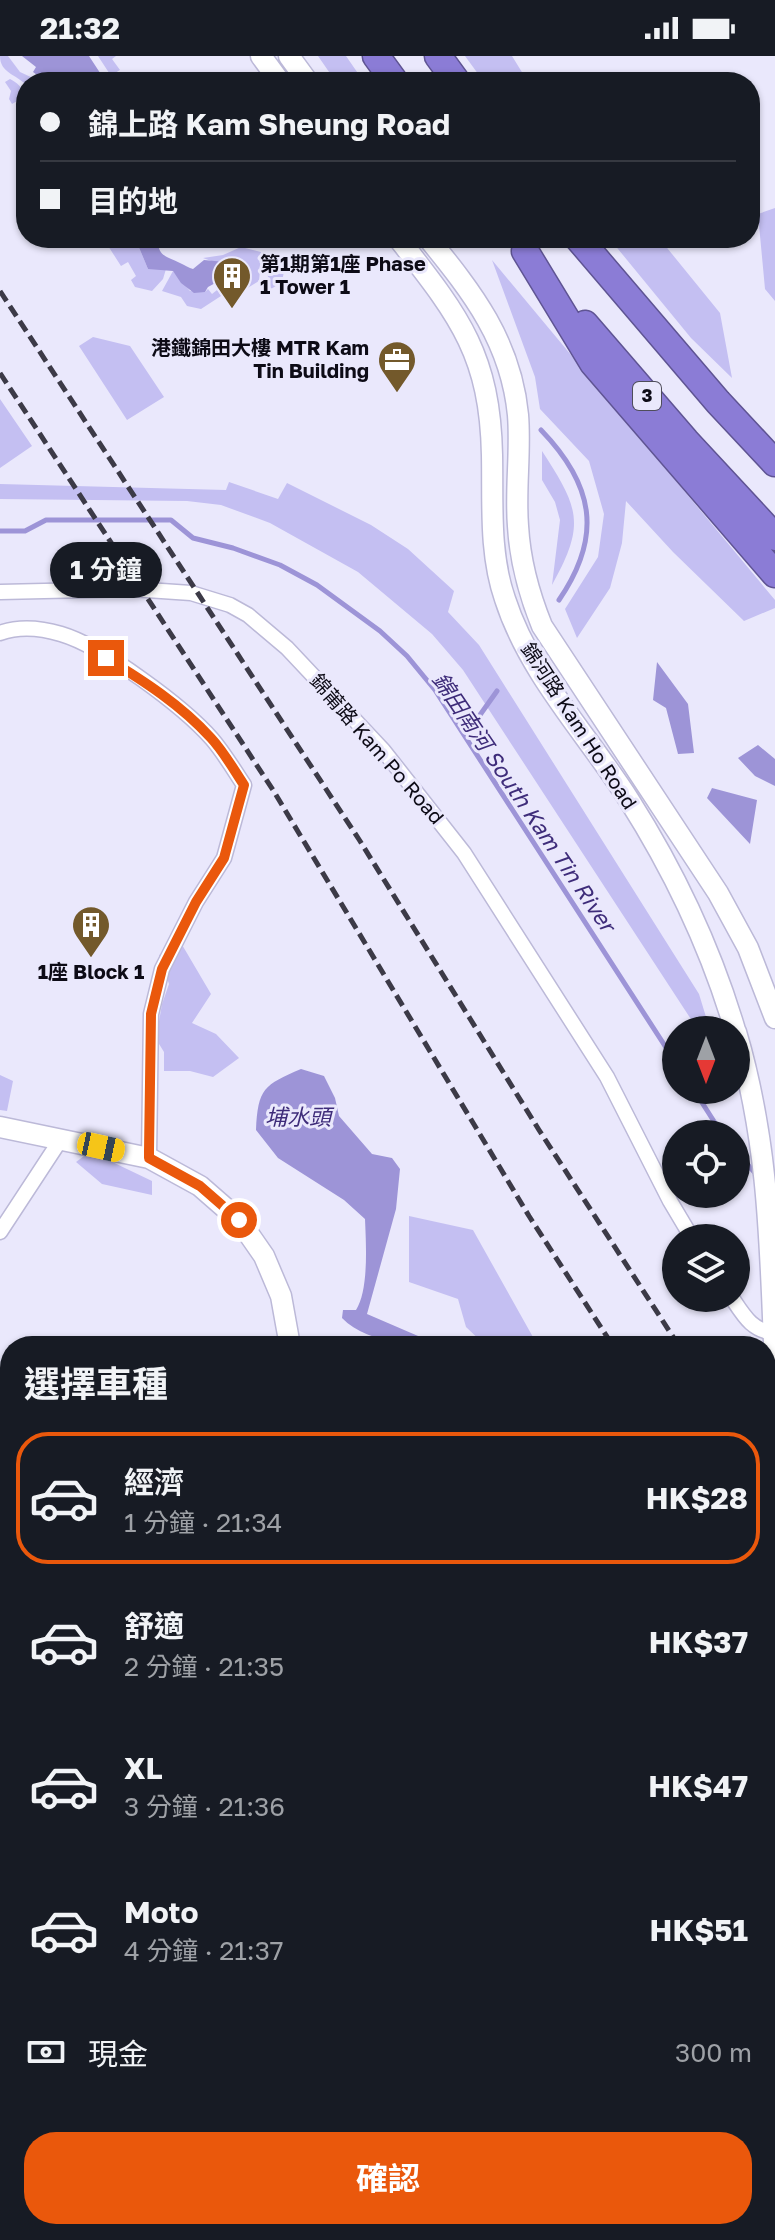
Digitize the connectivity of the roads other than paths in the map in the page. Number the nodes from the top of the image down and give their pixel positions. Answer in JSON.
{"nodes":[{"id":1,"x":406,"y":248,"type":"edge"},
{"id":2,"x":436,"y":248,"type":"edge"},
{"id":3,"x":522,"y":248,"type":"edge"},
{"id":4,"x":523,"y":248,"type":"edge"},
{"id":5,"x":587,"y":248,"type":"edge"},
{"id":6,"x":775,"y":463,"type":"edge"},
{"id":7,"x":775,"y":537,"type":"edge"},
{"id":8,"x":775,"y":574,"type":"edge"},
{"id":9,"x":0,"y":592,"type":"edge"},
{"id":10,"x":0,"y":633,"type":"edge"},
{"id":11,"x":731,"y":1016,"type":"edge"},
{"id":12,"x":775,"y":1018,"type":"edge"},
{"id":13,"x":750,"y":1086,"type":"edge"},
{"id":14,"x":0,"y":1127,"type":"edge"},
{"id":15,"x":61,"y":1139,"type":"junction"},
{"id":16,"x":149,"y":1158,"type":"junction"},
{"id":17,"x":684,"y":1224,"type":"edge"},
{"id":18,"x":0,"y":1232,"type":"edge"},
{"id":19,"x":742,"y":1312,"type":"edge"},
{"id":20,"x":774,"y":1333,"type":"edge"},
{"id":21,"x":288,"y":1336,"type":"edge"}],
"edges":[{"from":1,"to":11,"type":"main road","name":"錦河路 Kam Ho Road"},
{"from":2,"to":12,"type":"main road","name":"錦河路 Kam Ho Road"},
{"from":3,"to":8,"type":"highway"},
{"from":4,"to":7,"type":"highway","number":"3"},
{"from":5,"to":6,"type":"highway"},
{"from":9,"to":17,"type":"street","name":"錦莆路 Kam Po Road"},
{"from":10,"to":16,"type":"street"},
{"from":13,"to":20,"type":"main road","name":"錦河路 Kam Ho Road"},
{"from":14,"to":15,"type":"main road"},
{"from":15,"to":16,"type":"main road"},
{"from":15,"to":18,"type":"street"},
{"from":16,"to":21,"type":"main road"},
{"from":19,"to":20,"type":"street"}]}
